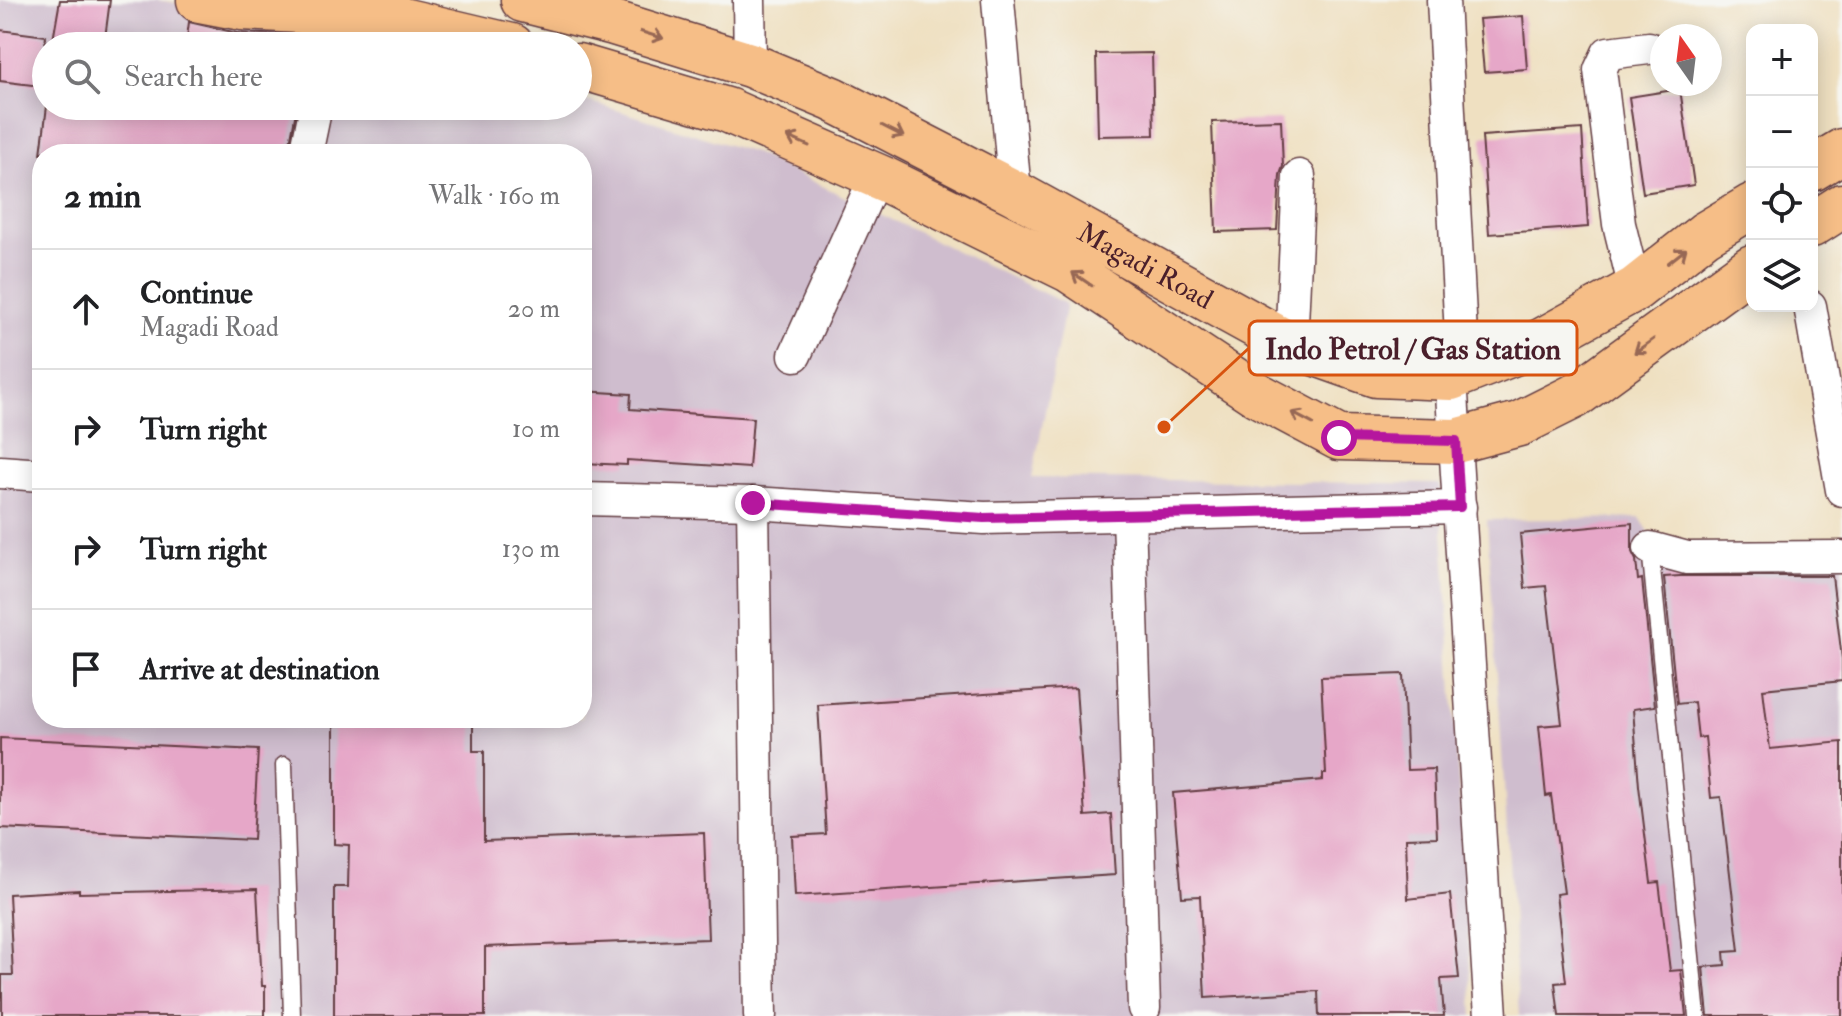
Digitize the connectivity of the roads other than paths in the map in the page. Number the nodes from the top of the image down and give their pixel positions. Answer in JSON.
{"nodes":[{"id":1,"x":199,"y":0,"type":"edge"},
{"id":2,"x":523,"y":0,"type":"edge"},
{"id":3,"x":749,"y":0,"type":"edge"},
{"id":4,"x":998,"y":0,"type":"edge"},
{"id":5,"x":1443,"y":0,"type":"edge"},
{"id":6,"x":330,"y":29,"type":"edge"},
{"id":7,"x":453,"y":32,"type":"edge"},
{"id":8,"x":1649,"y":48,"type":"dead end"},
{"id":9,"x":750,"y":65,"type":"junction"},
{"id":10,"x":592,"y":70,"type":"edge"},
{"id":11,"x":313,"y":120,"type":"edge"},
{"id":12,"x":308,"y":144,"type":"edge"},
{"id":13,"x":1842,"y":151,"type":"edge"},
{"id":14,"x":1814,"y":168,"type":"edge"},
{"id":15,"x":876,"y":176,"type":"junction"},
{"id":16,"x":1299,"y":176,"type":"dead end"},
{"id":17,"x":1015,"y":193,"type":"junction"},
{"id":18,"x":1842,"y":206,"type":"edge"},
{"id":19,"x":1746,"y":210,"type":"edge"},
{"id":20,"x":1818,"y":221,"type":"edge"},
{"id":21,"x":1746,"y":271,"type":"edge"},
{"id":22,"x":1635,"y":289,"type":"junction"},
{"id":23,"x":1811,"y":312,"type":"edge"},
{"id":24,"x":1291,"y":345,"type":"junction"},
{"id":25,"x":795,"y":355,"type":"dead end"},
{"id":26,"x":1451,"y":378,"type":"junction"},
{"id":27,"x":1456,"y":441,"type":"junction"},
{"id":28,"x":0,"y":472,"type":"edge"},
{"id":29,"x":32,"y":474,"type":"edge"},
{"id":30,"x":1842,"y":490,"type":"edge"},
{"id":31,"x":592,"y":499,"type":"edge"},
{"id":32,"x":753,"y":503,"type":"junction"},
{"id":33,"x":1460,"y":507,"type":"junction"},
{"id":34,"x":1129,"y":515,"type":"junction"},
{"id":35,"x":1650,"y":548,"type":"joint"},
{"id":36,"x":1842,"y":557,"type":"edge"},
{"id":37,"x":284,"y":765,"type":"dead end"},
{"id":38,"x":1144,"y":1008,"type":"dead end"},
{"id":39,"x":292,"y":1016,"type":"edge"},
{"id":40,"x":760,"y":1016,"type":"edge"},
{"id":41,"x":1491,"y":1016,"type":"edge"},
{"id":42,"x":1697,"y":1016,"type":"edge"}],
"edges":[{"from":1,"to":6,"type":"main road"},
{"from":2,"to":9,"type":"main road","name":"Magadi Road","one_way":true},
{"from":3,"to":9,"type":"street"},
{"from":4,"to":17,"type":"street"},
{"from":5,"to":26,"type":"street"},
{"from":6,"to":7,"type":"main road"},
{"from":8,"to":22,"type":"street"},
{"from":9,"to":17,"type":"main road","name":"Magadi Road","one_way":true},
{"from":15,"to":10,"type":"main road","name":"Magadi Road","one_way":true},
{"from":11,"to":12,"type":"street"},
{"from":13,"to":14,"type":"main road"},
{"from":15,"to":25,"type":"street"},
{"from":27,"to":15,"type":"main road","name":"Magadi Road","one_way":true},
{"from":16,"to":24,"type":"street"},
{"from":17,"to":24,"type":"main road","name":"Magadi Road"},
{"from":18,"to":20,"type":"main road"},
{"from":22,"to":19,"type":"main road","name":"Magadi Road","one_way":true},
{"from":21,"to":27,"type":"main road","name":"Magadi Road","one_way":true},
{"from":22,"to":26,"type":"main road","name":"Magadi Road"},
{"from":23,"to":30,"type":"street"},
{"from":24,"to":26,"type":"main road","name":"Magadi Road"},
{"from":26,"to":27,"type":"street"},
{"from":27,"to":33,"type":"street"},
{"from":28,"to":29,"type":"street"},
{"from":31,"to":32,"type":"street"},
{"from":32,"to":34,"type":"street"},
{"from":32,"to":40,"type":"street"},
{"from":33,"to":34,"type":"street"},
{"from":33,"to":41,"type":"street"},
{"from":34,"to":38,"type":"street"},
{"from":35,"to":36,"type":"street"},
{"from":35,"to":42,"type":"lane"},
{"from":37,"to":39,"type":"lane"}]}
